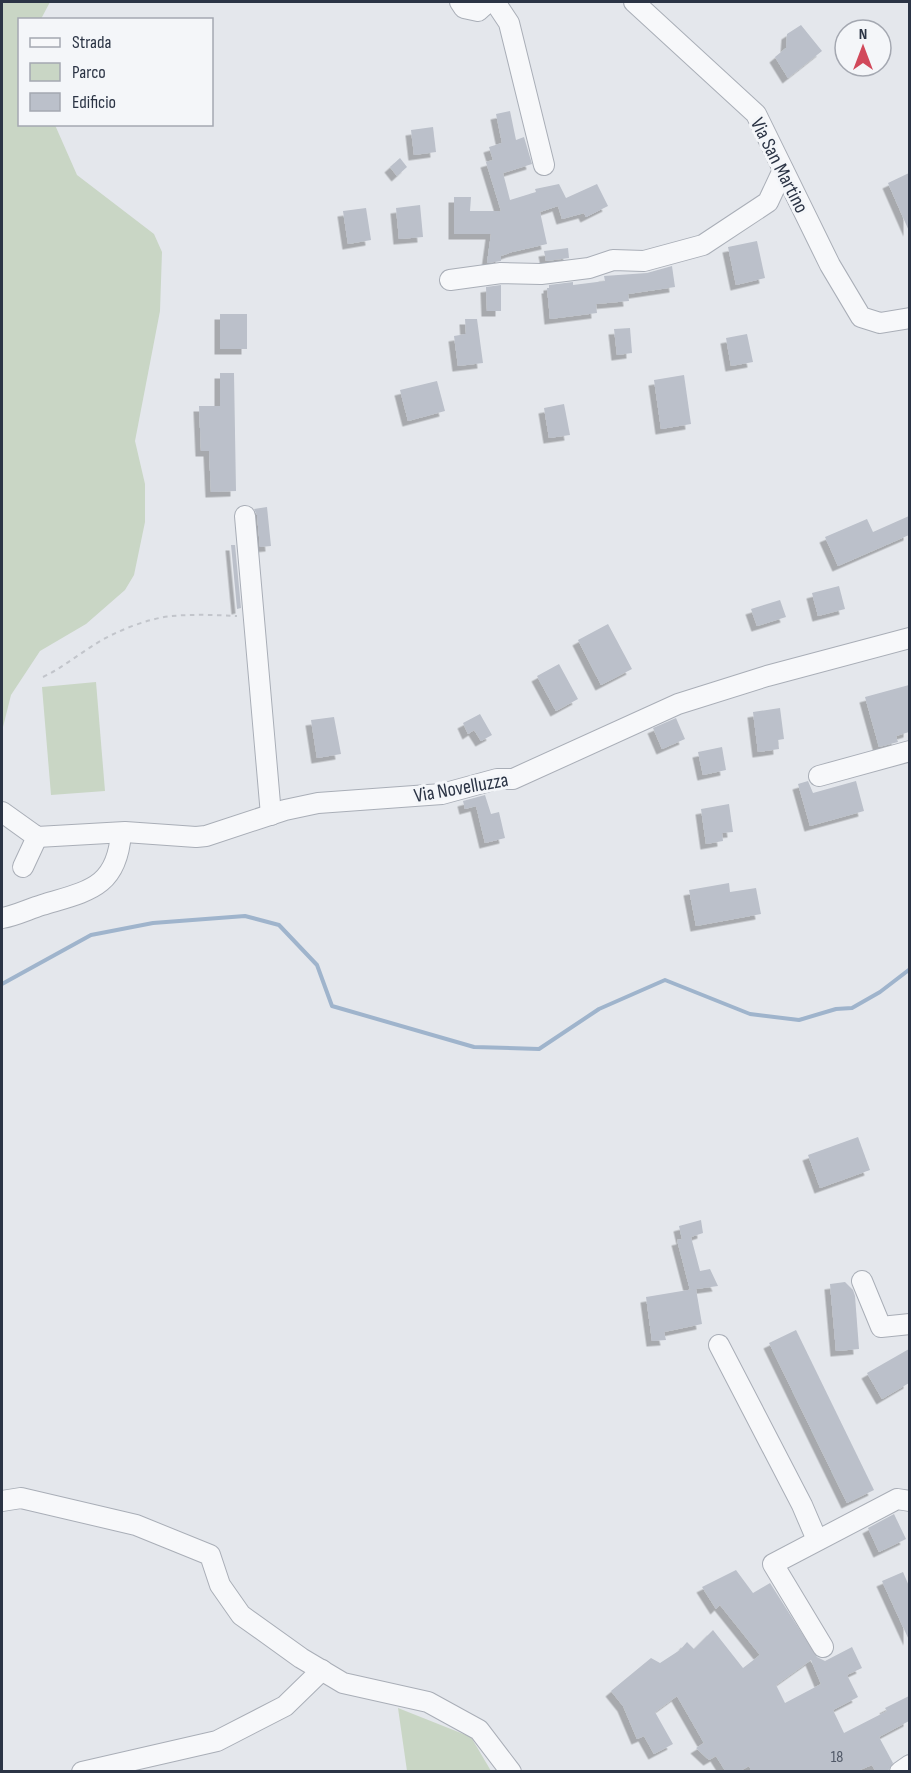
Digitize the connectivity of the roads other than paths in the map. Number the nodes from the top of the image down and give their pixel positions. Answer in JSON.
{"nodes":[{"id":1,"x":460,"y":2,"type":"edge"},
{"id":2,"x":488,"y":2,"type":"edge"},
{"id":3,"x":495,"y":2,"type":"edge"},
{"id":4,"x":634,"y":2,"type":"edge"},
{"id":5,"x":544,"y":165,"type":"dead end"},
{"id":6,"x":783,"y":170,"type":"junction"},
{"id":7,"x":450,"y":280,"type":"dead end"},
{"id":8,"x":909,"y":318,"type":"edge"},
{"id":9,"x":245,"y":516,"type":"dead end"},
{"id":10,"x":909,"y":638,"type":"edge"},
{"id":11,"x":909,"y":751,"type":"edge"},
{"id":12,"x":819,"y":776,"type":"dead end"},
{"id":13,"x":2,"y":812,"type":"edge"},
{"id":14,"x":271,"y":815,"type":"junction"},
{"id":15,"x":121,"y":833,"type":"junction"},
{"id":16,"x":37,"y":837,"type":"junction"},
{"id":17,"x":23,"y":867,"type":"dead end"},
{"id":18,"x":2,"y":918,"type":"edge"},
{"id":19,"x":862,"y":1281,"type":"dead end"},
{"id":20,"x":909,"y":1324,"type":"edge"},
{"id":21,"x":719,"y":1345,"type":"dead end"},
{"id":22,"x":909,"y":1500,"type":"edge"},
{"id":23,"x":2,"y":1501,"type":"edge"},
{"id":24,"x":817,"y":1540,"type":"junction"},
{"id":25,"x":823,"y":1647,"type":"dead end"},
{"id":26,"x":322,"y":1670,"type":"junction"},
{"id":27,"x":909,"y":1765,"type":"edge"},
{"id":28,"x":82,"y":1772,"type":"edge"},
{"id":29,"x":511,"y":1772,"type":"edge"},
{"id":30,"x":900,"y":1772,"type":"edge"}],
"edges":[{"from":1,"to":2,"type":"street"},
{"from":3,"to":5,"type":"street"},
{"from":4,"to":6,"type":"street","name":"Via San Martino"},
{"from":6,"to":7,"type":"street"},
{"from":6,"to":8,"type":"street","name":"Via San Martino"},
{"from":9,"to":14,"type":"street"},
{"from":10,"to":14,"type":"street","name":"Via Novelluzza"},
{"from":11,"to":12,"type":"street"},
{"from":13,"to":16,"type":"street"},
{"from":14,"to":15,"type":"street","name":"Via Novelluzza"},
{"from":15,"to":16,"type":"street","name":"Via Novelluzza"},
{"from":15,"to":18,"type":"street"},
{"from":16,"to":17,"type":"street"},
{"from":19,"to":20,"type":"street"},
{"from":21,"to":24,"type":"street"},
{"from":22,"to":24,"type":"street"},
{"from":23,"to":26,"type":"street"},
{"from":24,"to":25,"type":"street"},
{"from":26,"to":28,"type":"street"},
{"from":26,"to":29,"type":"street"},
{"from":27,"to":30,"type":"street"}]}
